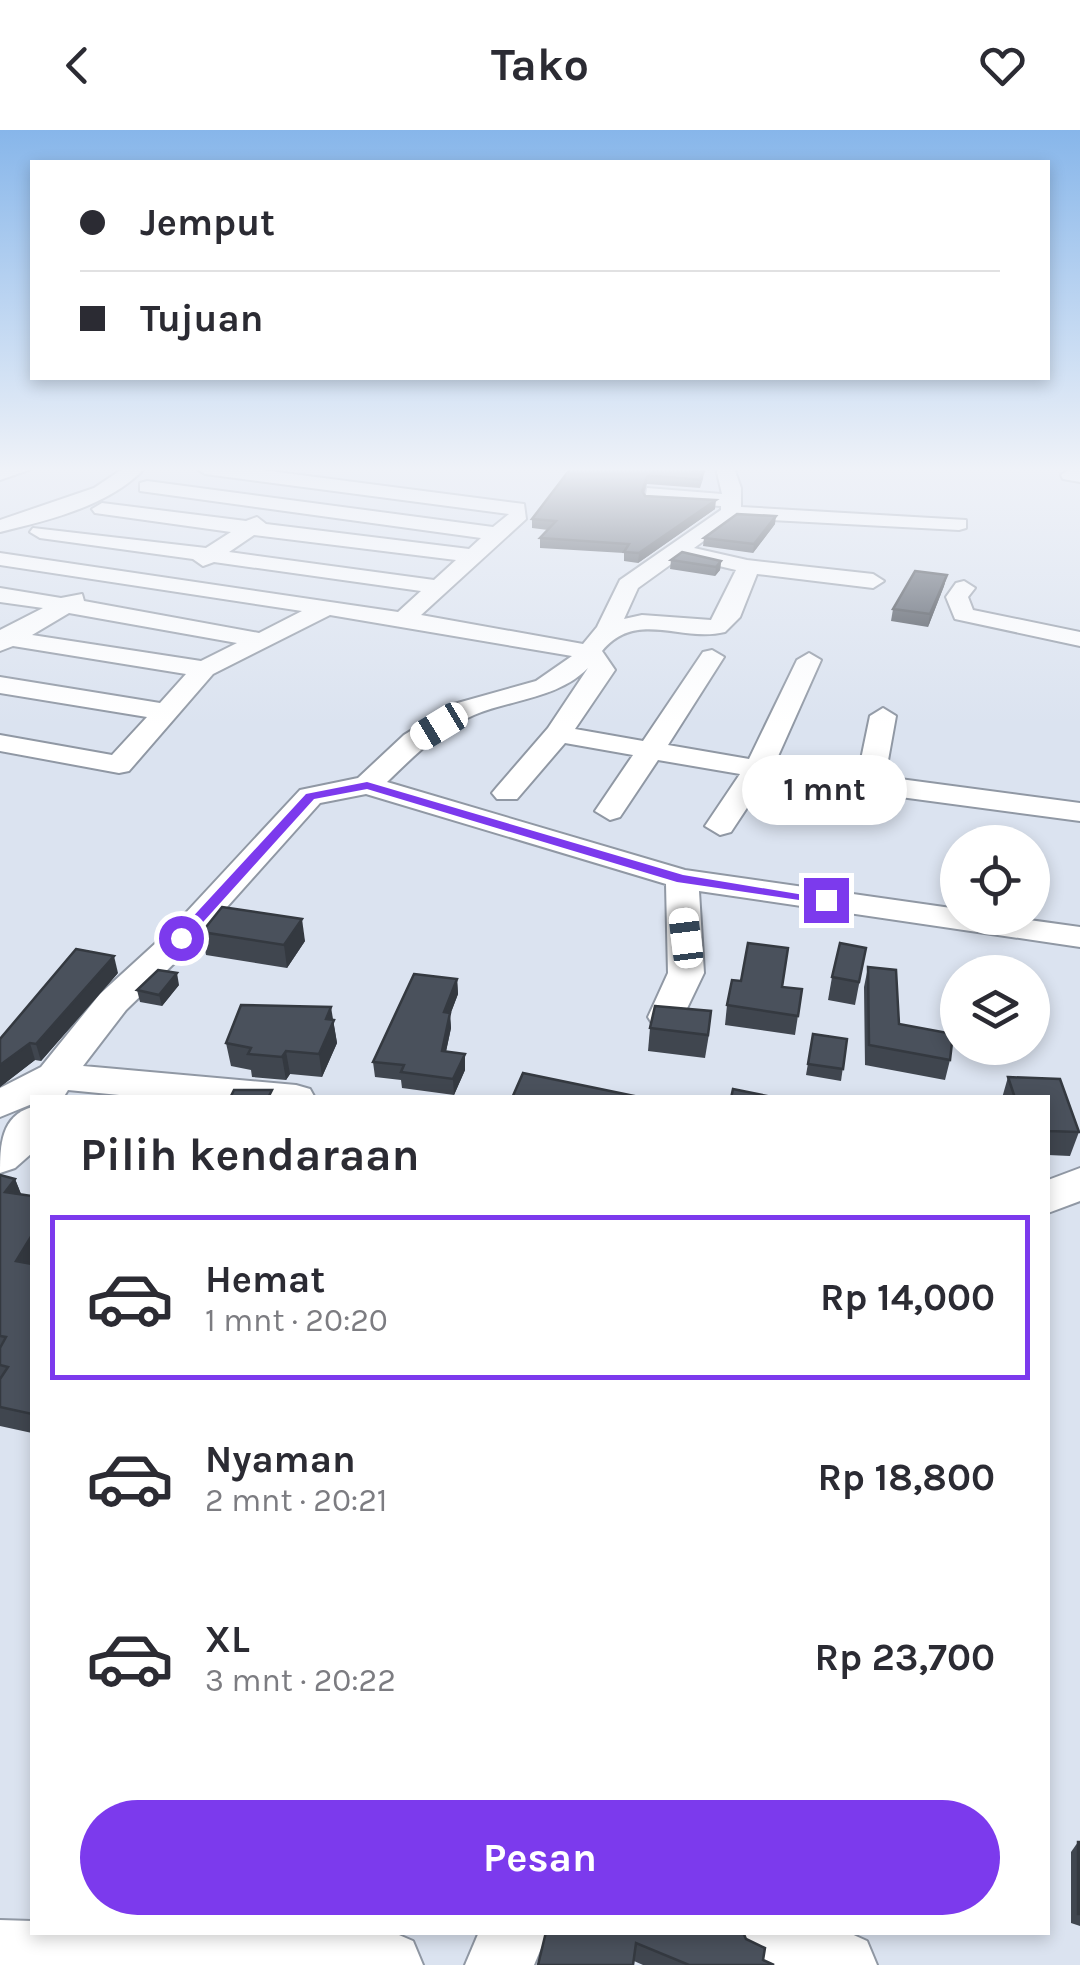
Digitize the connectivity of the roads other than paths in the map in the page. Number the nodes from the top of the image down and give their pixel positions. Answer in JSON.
{"nodes":[{"id":1,"x":210,"y":554,"type":"joint"},
{"id":2,"x":453,"y":554,"type":"edge"},
{"id":3,"x":475,"y":554,"type":"edge"},
{"id":4,"x":672,"y":554,"type":"edge"},
{"id":5,"x":693,"y":554,"type":"edge"},
{"id":6,"x":472,"y":556,"type":"junction"},
{"id":7,"x":0,"y":559,"type":"edge"},
{"id":8,"x":747,"y":566,"type":"junction"},
{"id":9,"x":109,"y":574,"type":"junction"},
{"id":10,"x":873,"y":581,"type":"dead end"},
{"id":11,"x":168,"y":584,"type":"junction"},
{"id":12,"x":439,"y":587,"type":"junction"},
{"id":13,"x":964,"y":588,"type":"dead end"},
{"id":14,"x":0,"y":595,"type":"edge"},
{"id":15,"x":65,"y":605,"type":"junction"},
{"id":16,"x":1046,"y":609,"type":"dead end"},
{"id":17,"x":326,"y":610,"type":"junction"},
{"id":18,"x":401,"y":621,"type":"junction"},
{"id":19,"x":1032,"y":632,"type":"junction"},
{"id":20,"x":1080,"y":639,"type":"edge"},
{"id":21,"x":3,"y":640,"type":"edge"},
{"id":22,"x":266,"y":641,"type":"junction"},
{"id":23,"x":600,"y":641,"type":"junction"},
{"id":24,"x":712,"y":657,"type":"dead end"},
{"id":25,"x":809,"y":660,"type":"dead end"},
{"id":26,"x":204,"y":669,"type":"junction"},
{"id":27,"x":0,"y":685,"type":"edge"},
{"id":28,"x":166,"y":712,"type":"junction"},
{"id":29,"x":882,"y":716,"type":"dead end"},
{"id":30,"x":558,"y":734,"type":"junction"},
{"id":31,"x":0,"y":743,"type":"edge"},
{"id":32,"x":651,"y":751,"type":"junction"},
{"id":33,"x":758,"y":769,"type":"junction"},
{"id":34,"x":870,"y":783,"type":"junction"},
{"id":35,"x":367,"y":786,"type":"junction"},
{"id":36,"x":507,"y":793,"type":"dead end"},
{"id":37,"x":610,"y":811,"type":"dead end"},
{"id":38,"x":1080,"y":812,"type":"edge"},
{"id":39,"x":720,"y":826,"type":"dead end"},
{"id":40,"x":682,"y":879,"type":"junction"},
{"id":41,"x":1080,"y":937,"type":"edge"},
{"id":42,"x":666,"y":1018,"type":"edge"},
{"id":43,"x":50,"y":1087,"type":"edge"},
{"id":44,"x":276,"y":1095,"type":"edge"},
{"id":45,"x":0,"y":1104,"type":"edge"},
{"id":46,"x":30,"y":1123,"type":"edge"},
{"id":47,"x":0,"y":1158,"type":"edge"},
{"id":48,"x":1080,"y":1182,"type":"edge"},
{"id":49,"x":1050,"y":1197,"type":"edge"},
{"id":50,"x":513,"y":1935,"type":"edge"},
{"id":51,"x":775,"y":1935,"type":"edge"},
{"id":52,"x":0,"y":1954,"type":"edge"},
{"id":53,"x":389,"y":1965,"type":"edge"},
{"id":54,"x":498,"y":1965,"type":"edge"},
{"id":55,"x":844,"y":1965,"type":"edge"}],
"edges":[{"from":1,"to":11,"type":"street"},
{"from":1,"to":12,"type":"street"},
{"from":2,"to":6,"type":"street"},
{"from":3,"to":6,"type":"street"},
{"from":4,"to":23,"type":"street"},
{"from":5,"to":8,"type":"street"},
{"from":6,"to":12,"type":"street"},
{"from":7,"to":9,"type":"street"},
{"from":8,"to":10,"type":"street"},
{"from":8,"to":23,"type":"street"},
{"from":9,"to":11,"type":"street"},
{"from":9,"to":15,"type":"street"},
{"from":11,"to":17,"type":"street"},
{"from":12,"to":18,"type":"street"},
{"from":13,"to":19,"type":"street"},
{"from":14,"to":15,"type":"street"},
{"from":15,"to":21,"type":"street"},
{"from":15,"to":22,"type":"street"},
{"from":16,"to":19,"type":"street"},
{"from":17,"to":18,"type":"street"},
{"from":17,"to":22,"type":"street"},
{"from":18,"to":23,"type":"street"},
{"from":19,"to":20,"type":"street"},
{"from":21,"to":26,"type":"street"},
{"from":22,"to":26,"type":"street"},
{"from":23,"to":30,"type":"street"},
{"from":23,"to":35,"type":"street"},
{"from":24,"to":32,"type":"street"},
{"from":25,"to":33,"type":"street"},
{"from":26,"to":28,"type":"street"},
{"from":27,"to":28,"type":"street"},
{"from":28,"to":31,"type":"street"},
{"from":29,"to":34,"type":"street"},
{"from":30,"to":32,"type":"street"},
{"from":30,"to":36,"type":"street"},
{"from":32,"to":33,"type":"street"},
{"from":32,"to":37,"type":"street"},
{"from":33,"to":34,"type":"street"},
{"from":33,"to":39,"type":"street"},
{"from":34,"to":38,"type":"street"},
{"from":35,"to":40,"type":"street"},
{"from":35,"to":43,"type":"street"},
{"from":40,"to":41,"type":"street"},
{"from":40,"to":42,"type":"street"},
{"from":43,"to":44,"type":"street"},
{"from":43,"to":45,"type":"street"},
{"from":46,"to":47,"type":"street"},
{"from":48,"to":49,"type":"street"},
{"from":50,"to":54,"type":"street"},
{"from":51,"to":55,"type":"street"},
{"from":52,"to":53,"type":"street"}]}
